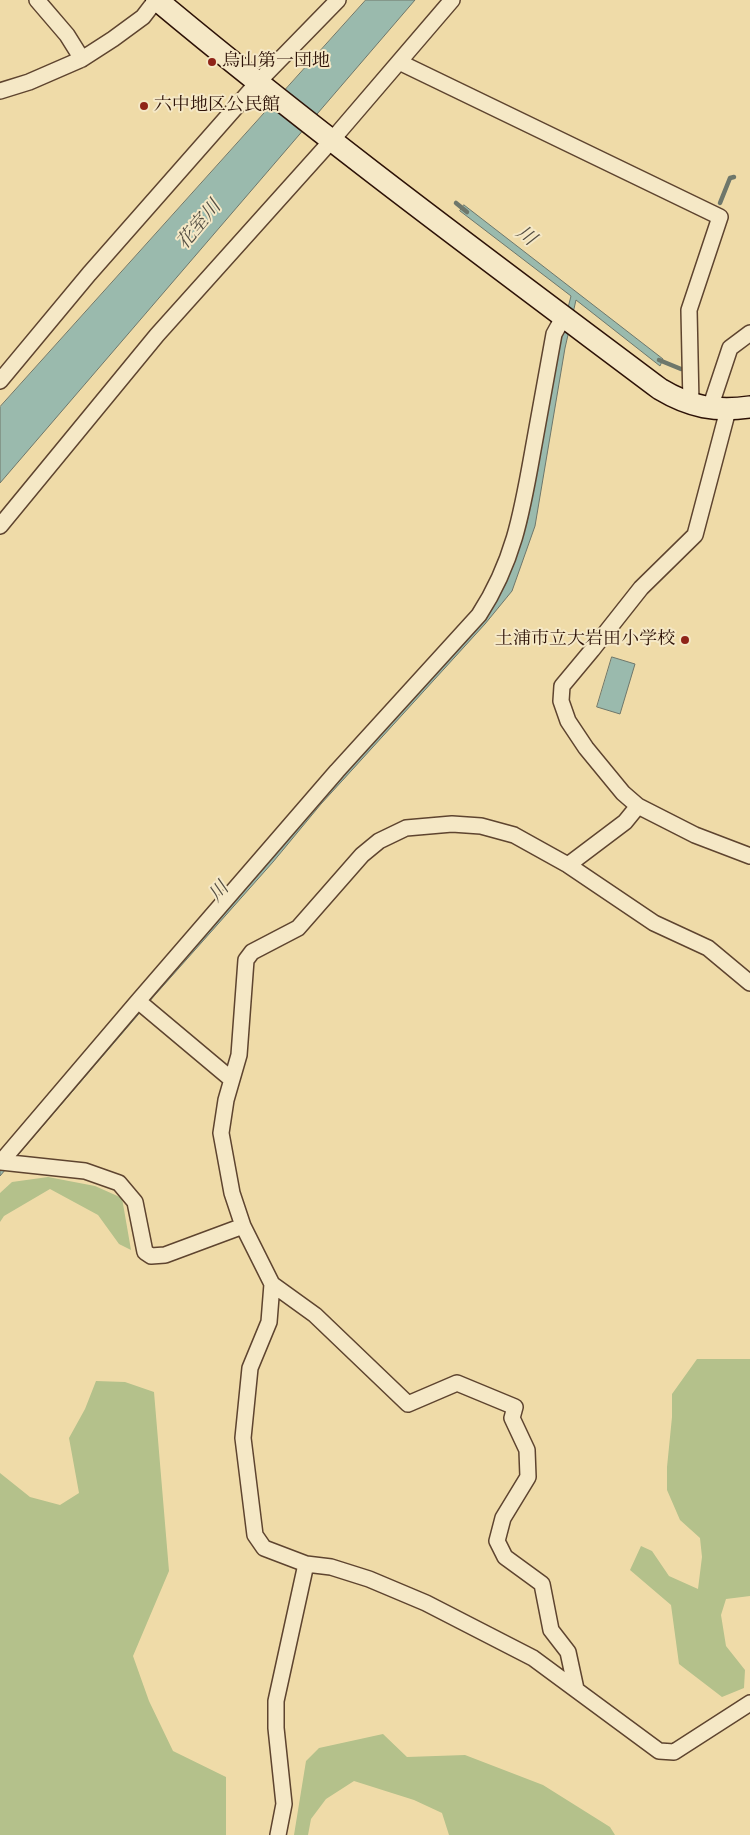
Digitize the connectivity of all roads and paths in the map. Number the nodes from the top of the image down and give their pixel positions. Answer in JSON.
{"nodes":[{"id":1,"x":37,"y":0,"type":"edge"},
{"id":2,"x":156,"y":0,"type":"edge"},
{"id":3,"x":338,"y":0,"type":"edge"},
{"id":4,"x":452,"y":0,"type":"edge"},
{"id":5,"x":82,"y":59,"type":"junction"},
{"id":6,"x":399,"y":62,"type":"junction"},
{"id":7,"x":261,"y":85,"type":"junction"},
{"id":8,"x":0,"y":91,"type":"edge"},
{"id":9,"x":329,"y":138,"type":"junction"},
{"id":10,"x":564,"y":316,"type":"junction"},
{"id":11,"x":750,"y":333,"type":"edge"},
{"id":12,"x":0,"y":381,"type":"edge"},
{"id":13,"x":710,"y":407,"type":"junction"},
{"id":14,"x":750,"y":407,"type":"edge"},
{"id":15,"x":0,"y":526,"type":"edge"},
{"id":16,"x":638,"y":806,"type":"junction"},
{"id":17,"x":750,"y":856,"type":"edge"},
{"id":18,"x":568,"y":866,"type":"junction"},
{"id":19,"x":750,"y":983,"type":"edge"},
{"id":20,"x":138,"y":1001,"type":"junction"},
{"id":21,"x":231,"y":1079,"type":"junction"},
{"id":22,"x":244,"y":1226,"type":"junction"},
{"id":23,"x":272,"y":1284,"type":"junction"},
{"id":24,"x":306,"y":1564,"type":"junction"},
{"id":25,"x":576,"y":1689,"type":"junction"},
{"id":26,"x":750,"y":1702,"type":"edge"},
{"id":27,"x":278,"y":1835,"type":"edge"}],
"edges":[{"from":1,"to":5,"type":"street"},
{"from":2,"to":5,"type":"street"},
{"from":2,"to":7,"type":"street"},
{"from":3,"to":7,"type":"street"},
{"from":4,"to":6,"type":"street"},
{"from":5,"to":8,"type":"street"},
{"from":6,"to":9,"type":"street"},
{"from":6,"to":13,"type":"street"},
{"from":7,"to":9,"type":"street"},
{"from":7,"to":12,"type":"street"},
{"from":9,"to":10,"type":"street"},
{"from":9,"to":15,"type":"street"},
{"from":10,"to":13,"type":"street"},
{"from":10,"to":20,"type":"street"},
{"from":11,"to":13,"type":"street"},
{"from":13,"to":14,"type":"street"},
{"from":13,"to":16,"type":"street"},
{"from":16,"to":17,"type":"street"},
{"from":16,"to":18,"type":"street"},
{"from":18,"to":19,"type":"street"},
{"from":18,"to":21,"type":"street"},
{"from":20,"to":21,"type":"street"},
{"from":20,"to":22,"type":"street"},
{"from":21,"to":22,"type":"street"},
{"from":22,"to":23,"type":"street"},
{"from":23,"to":24,"type":"street"},
{"from":23,"to":25,"type":"street"},
{"from":24,"to":25,"type":"street"},
{"from":24,"to":27,"type":"street"},
{"from":25,"to":26,"type":"street"}]}
